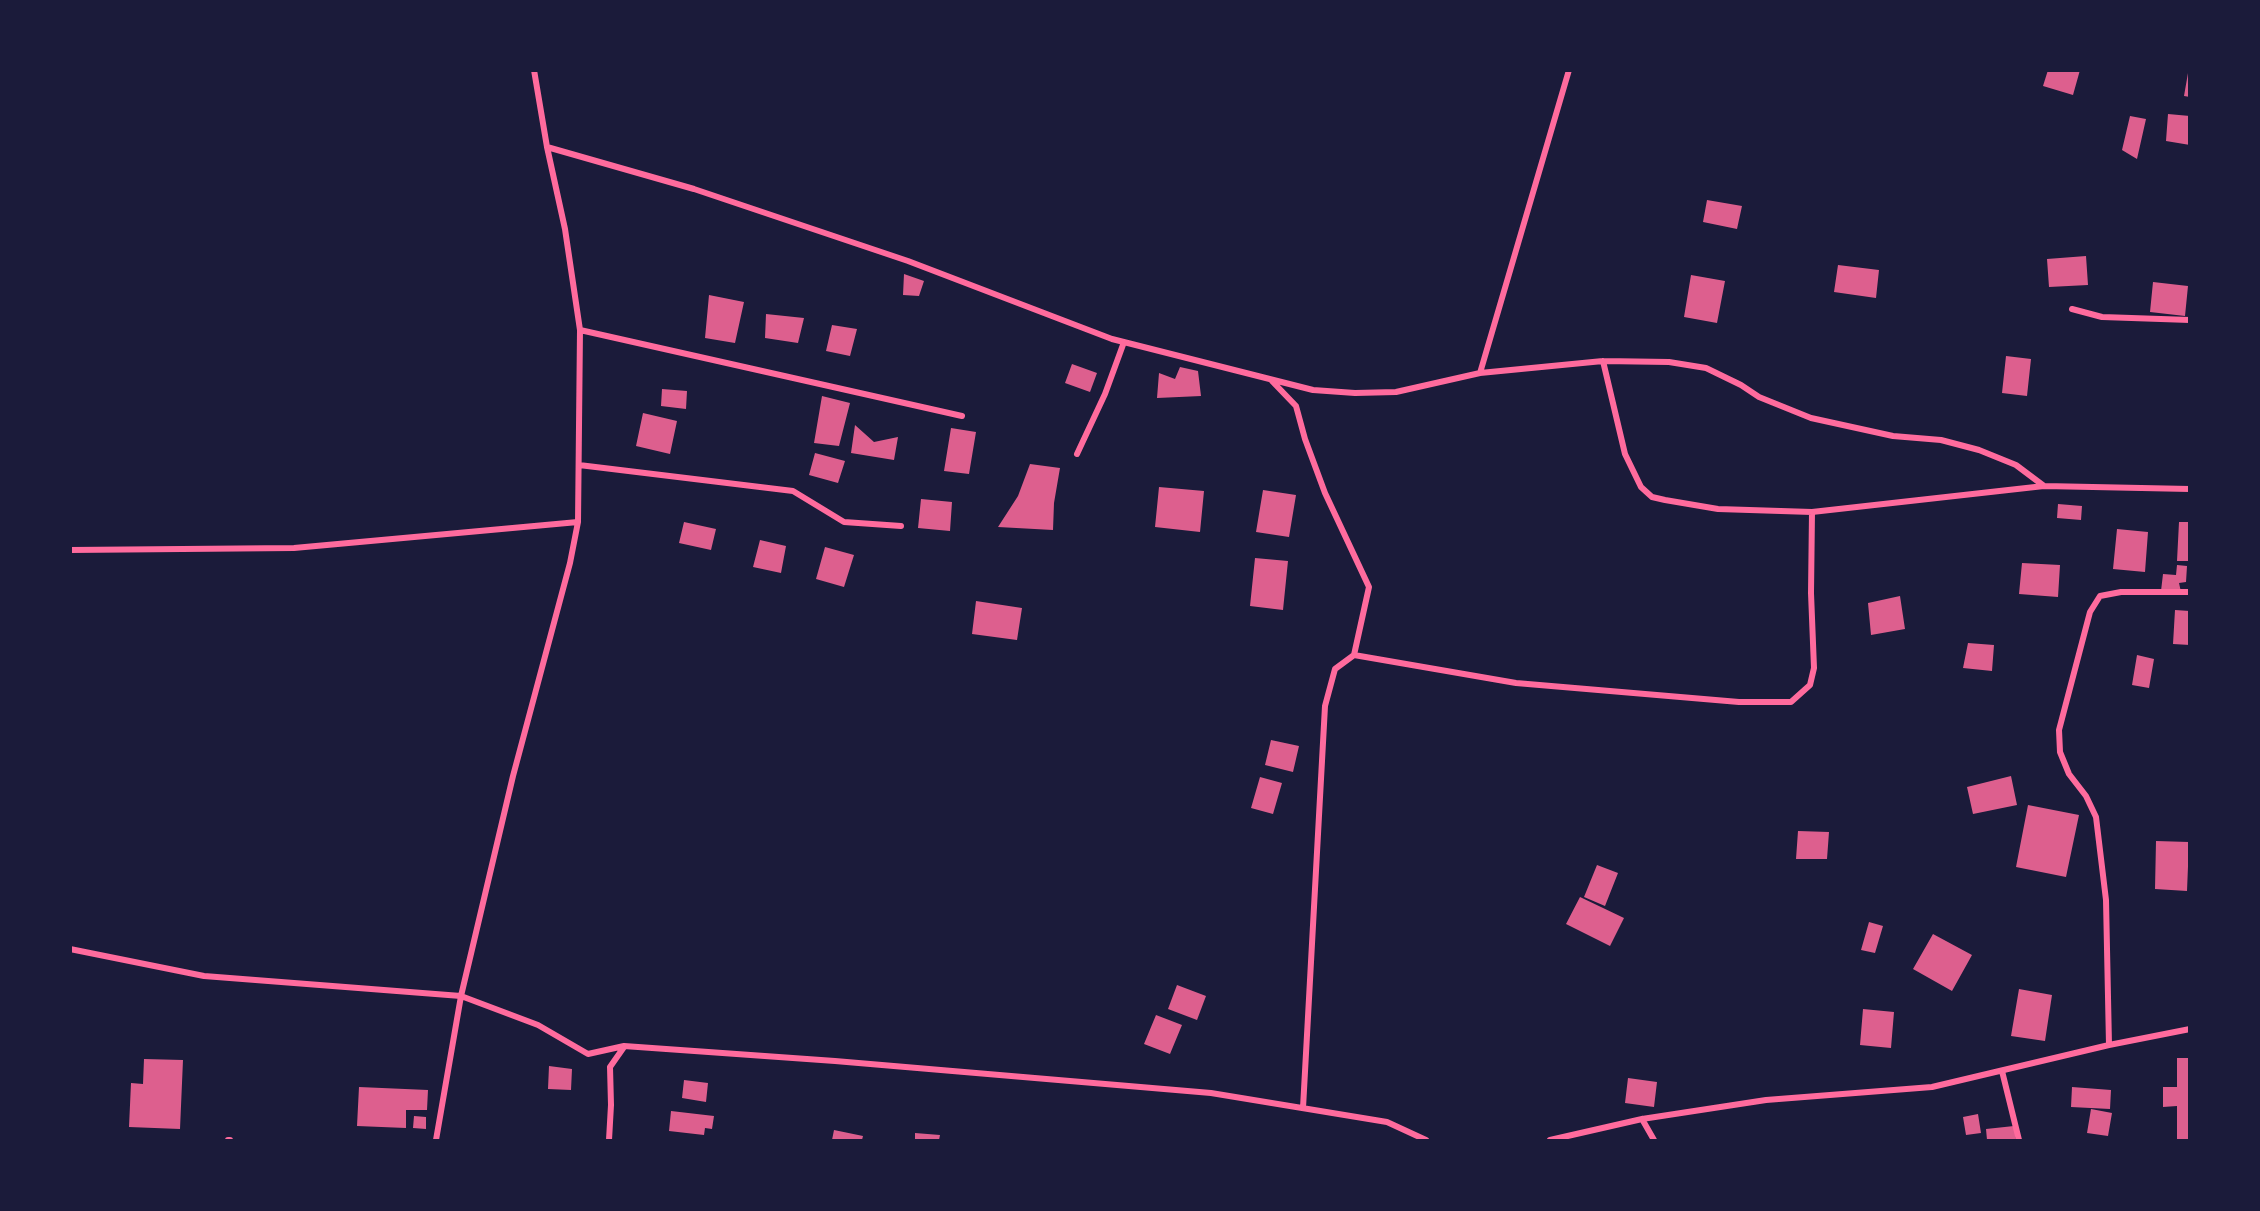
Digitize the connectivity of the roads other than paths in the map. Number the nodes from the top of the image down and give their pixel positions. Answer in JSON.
{"nodes":[{"id":1,"x":534,"y":70,"type":"edge"},
{"id":2,"x":1569,"y":70,"type":"edge"},
{"id":3,"x":547,"y":147,"type":"junction"},
{"id":4,"x":2072,"y":309,"type":"dead end"},
{"id":5,"x":2190,"y":320,"type":"edge"},
{"id":6,"x":580,"y":330,"type":"junction"},
{"id":7,"x":1124,"y":342,"type":"junction"},
{"id":8,"x":1604,"y":361,"type":"junction"},
{"id":9,"x":1480,"y":373,"type":"junction"},
{"id":10,"x":1272,"y":380,"type":"junction"},
{"id":11,"x":962,"y":416,"type":"dead end"},
{"id":12,"x":1077,"y":454,"type":"dead end"},
{"id":13,"x":579,"y":465,"type":"junction"},
{"id":14,"x":2044,"y":486,"type":"junction"},
{"id":15,"x":2190,"y":489,"type":"edge"},
{"id":16,"x":1812,"y":512,"type":"junction"},
{"id":17,"x":578,"y":522,"type":"junction"},
{"id":18,"x":901,"y":526,"type":"dead end"},
{"id":19,"x":70,"y":550,"type":"edge"},
{"id":20,"x":2190,"y":592,"type":"edge"},
{"id":21,"x":1354,"y":655,"type":"junction"},
{"id":22,"x":70,"y":949,"type":"edge"},
{"id":23,"x":461,"y":996,"type":"junction"},
{"id":24,"x":2190,"y":1029,"type":"edge"},
{"id":25,"x":2109,"y":1045,"type":"junction"},
{"id":26,"x":624,"y":1046,"type":"junction"},
{"id":27,"x":2002,"y":1071,"type":"junction"},
{"id":28,"x":1303,"y":1108,"type":"junction"},
{"id":29,"x":1642,"y":1119,"type":"junction"},
{"id":30,"x":436,"y":1140,"type":"edge"},
{"id":31,"x":609,"y":1140,"type":"edge"},
{"id":32,"x":1426,"y":1140,"type":"edge"},
{"id":33,"x":1550,"y":1140,"type":"edge"},
{"id":34,"x":1654,"y":1140,"type":"edge"},
{"id":35,"x":2019,"y":1140,"type":"edge"}],
"edges":[{"from":1,"to":3,"type":"street"},
{"from":2,"to":9,"type":"street"},
{"from":3,"to":6,"type":"street"},
{"from":3,"to":7,"type":"street"},
{"from":4,"to":5,"type":"street"},
{"from":6,"to":11,"type":"street"},
{"from":6,"to":13,"type":"street"},
{"from":7,"to":10,"type":"street"},
{"from":7,"to":12,"type":"street"},
{"from":8,"to":9,"type":"street"},
{"from":8,"to":14,"type":"street"},
{"from":8,"to":16,"type":"street"},
{"from":9,"to":10,"type":"street"},
{"from":10,"to":21,"type":"street"},
{"from":13,"to":17,"type":"street"},
{"from":13,"to":18,"type":"street"},
{"from":14,"to":15,"type":"street"},
{"from":14,"to":16,"type":"street"},
{"from":16,"to":21,"type":"street"},
{"from":17,"to":19,"type":"street"},
{"from":17,"to":23,"type":"street"},
{"from":20,"to":25,"type":"street"},
{"from":21,"to":28,"type":"street"},
{"from":22,"to":23,"type":"street"},
{"from":23,"to":26,"type":"street"},
{"from":23,"to":30,"type":"street"},
{"from":24,"to":25,"type":"street"},
{"from":25,"to":27,"type":"street"},
{"from":26,"to":28,"type":"street"},
{"from":26,"to":31,"type":"street"},
{"from":27,"to":29,"type":"street"},
{"from":27,"to":35,"type":"street"},
{"from":28,"to":32,"type":"street"},
{"from":29,"to":33,"type":"street"},
{"from":29,"to":34,"type":"street"}]}
